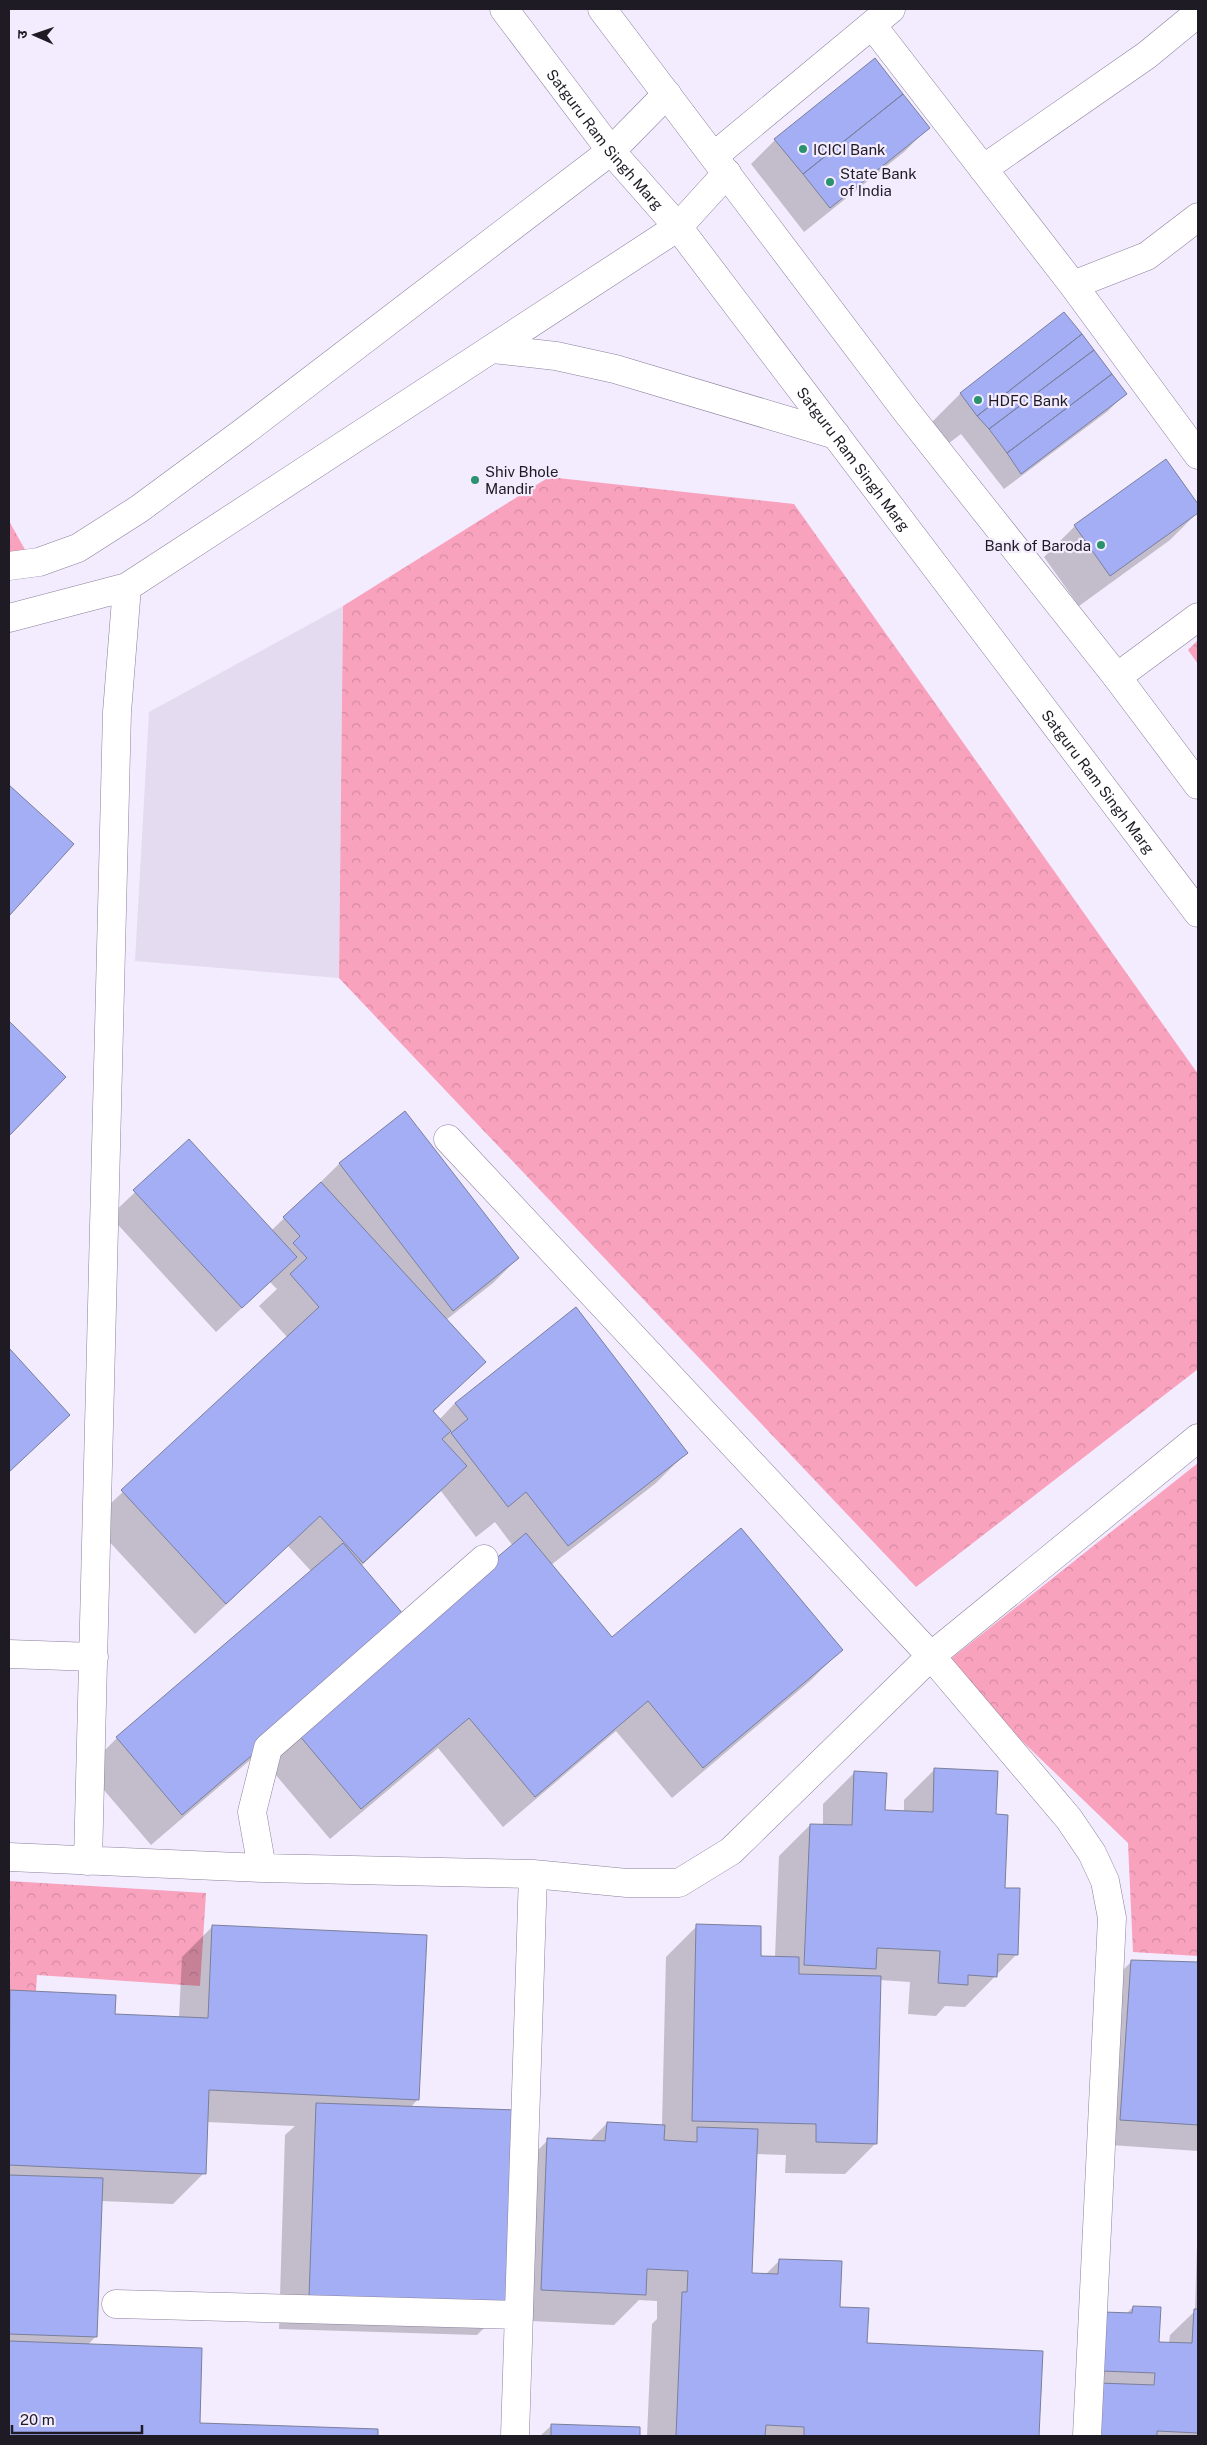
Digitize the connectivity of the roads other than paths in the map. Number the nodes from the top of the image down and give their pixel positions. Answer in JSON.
{"nodes":[{"id":1,"x":504,"y":9,"type":"edge"},
{"id":2,"x":602,"y":9,"type":"edge"},
{"id":3,"x":1198,"y":13,"type":"edge"},
{"id":4,"x":882,"y":17,"type":"edge"},
{"id":5,"x":667,"y":94,"type":"junction"},
{"id":6,"x":611,"y":151,"type":"junction"},
{"id":7,"x":720,"y":165,"type":"junction"},
{"id":8,"x":983,"y":169,"type":"junction"},
{"id":9,"x":1198,"y":218,"type":"edge"},
{"id":10,"x":678,"y":227,"type":"junction"},
{"id":11,"x":1073,"y":285,"type":"junction"},
{"id":12,"x":493,"y":349,"type":"junction"},
{"id":13,"x":836,"y":435,"type":"junction"},
{"id":14,"x":1198,"y":455,"type":"edge"},
{"id":15,"x":9,"y":566,"type":"edge"},
{"id":16,"x":127,"y":588,"type":"junction"},
{"id":17,"x":1198,"y":617,"type":"edge"},
{"id":18,"x":9,"y":618,"type":"edge"},
{"id":19,"x":1117,"y":676,"type":"junction"},
{"id":20,"x":1198,"y":785,"type":"edge"},
{"id":21,"x":1198,"y":913,"type":"edge"},
{"id":22,"x":448,"y":1139,"type":"dead end"},
{"id":23,"x":1198,"y":1438,"type":"edge"},
{"id":24,"x":484,"y":1559,"type":"dead end"},
{"id":25,"x":9,"y":1654,"type":"edge"},
{"id":26,"x":931,"y":1656,"type":"junction"},
{"id":27,"x":94,"y":1657,"type":"junction"},
{"id":28,"x":9,"y":1857,"type":"edge"},
{"id":29,"x":88,"y":1861,"type":"junction"},
{"id":30,"x":262,"y":1868,"type":"junction"},
{"id":31,"x":533,"y":1874,"type":"junction"},
{"id":32,"x":116,"y":2304,"type":"dead end"},
{"id":33,"x":519,"y":2315,"type":"junction"},
{"id":34,"x":515,"y":2436,"type":"edge"},
{"id":35,"x":1087,"y":2436,"type":"edge"}],
"edges":[{"from":1,"to":6,"type":"street","name":"Satguru Ram Singh Marg"},
{"from":2,"to":5,"type":"street"},
{"from":3,"to":8,"type":"street"},
{"from":4,"to":7,"type":"street"},
{"from":4,"to":8,"type":"street"},
{"from":5,"to":6,"type":"street"},
{"from":5,"to":7,"type":"street"},
{"from":6,"to":10,"type":"street","name":"Satguru Ram Singh Marg"},
{"from":6,"to":15,"type":"street"},
{"from":7,"to":10,"type":"street"},
{"from":7,"to":19,"type":"street"},
{"from":8,"to":11,"type":"street"},
{"from":9,"to":11,"type":"street"},
{"from":10,"to":12,"type":"street"},
{"from":10,"to":13,"type":"street","name":"Satguru Ram Singh Marg"},
{"from":11,"to":14,"type":"street"},
{"from":12,"to":13,"type":"street"},
{"from":12,"to":16,"type":"street"},
{"from":13,"to":21,"type":"street","name":"Satguru Ram Singh Marg"},
{"from":16,"to":18,"type":"street"},
{"from":16,"to":27,"type":"street"},
{"from":17,"to":19,"type":"street"},
{"from":19,"to":20,"type":"street"},
{"from":22,"to":26,"type":"street"},
{"from":23,"to":26,"type":"street"},
{"from":24,"to":30,"type":"street"},
{"from":25,"to":27,"type":"street"},
{"from":26,"to":31,"type":"street"},
{"from":26,"to":35,"type":"street"},
{"from":27,"to":29,"type":"street"},
{"from":28,"to":29,"type":"street"},
{"from":29,"to":30,"type":"street"},
{"from":30,"to":31,"type":"street"},
{"from":31,"to":33,"type":"street"},
{"from":32,"to":33,"type":"street"},
{"from":33,"to":34,"type":"street"}]}
